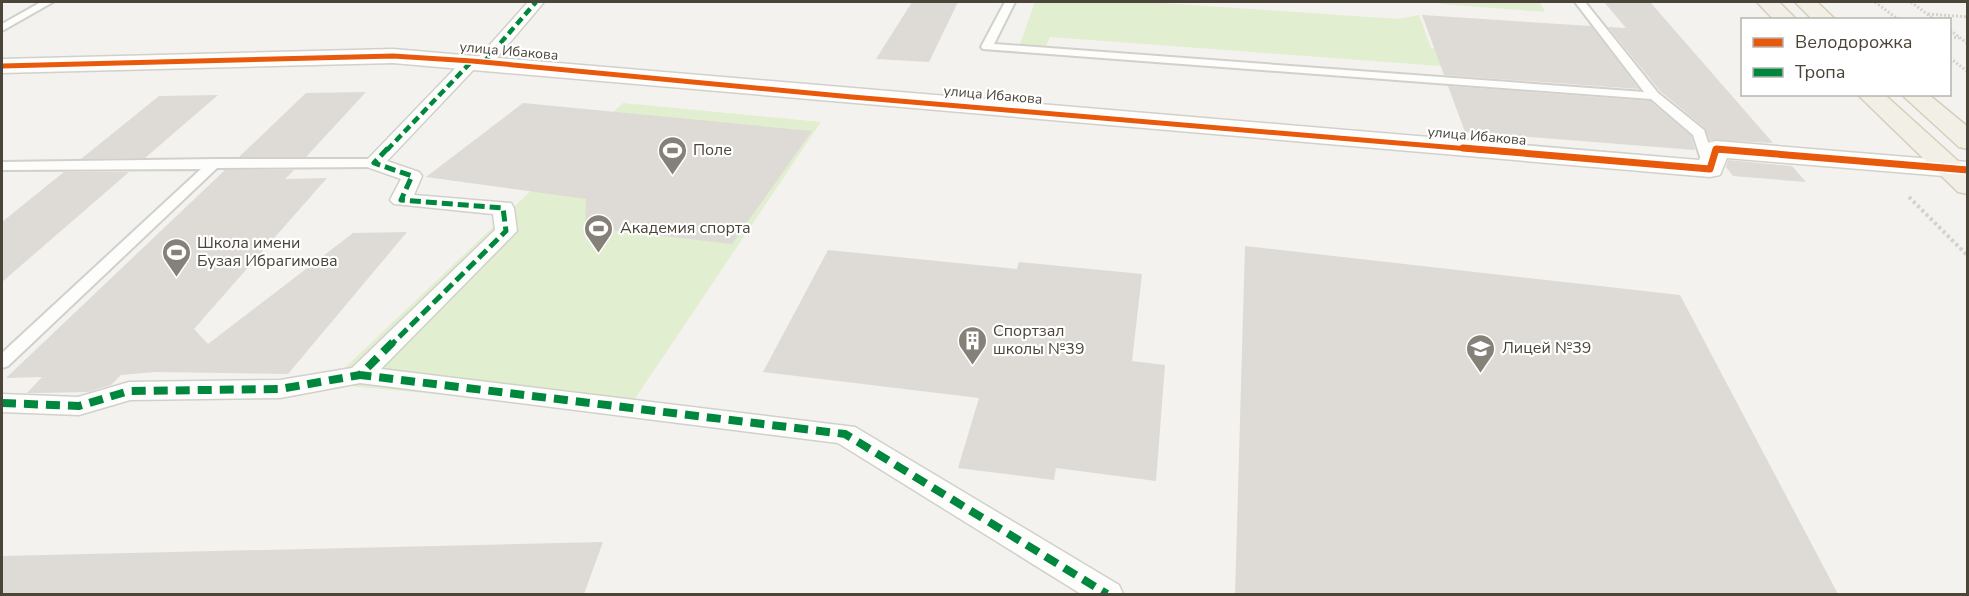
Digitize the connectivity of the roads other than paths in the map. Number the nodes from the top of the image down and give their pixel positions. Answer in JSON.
{"nodes":[{"id":1,"x":48,"y":2,"type":"edge"},
{"id":2,"x":536,"y":2,"type":"edge"},
{"id":3,"x":1010,"y":2,"type":"edge"},
{"id":4,"x":1580,"y":2,"type":"edge"},
{"id":5,"x":1767,"y":2,"type":"edge"},
{"id":6,"x":1805,"y":2,"type":"edge"},
{"id":7,"x":1785,"y":18,"type":"edge"},
{"id":8,"x":1824,"y":18,"type":"edge"},
{"id":9,"x":2,"y":28,"type":"edge"},
{"id":10,"x":478,"y":62,"type":"junction"},
{"id":11,"x":2,"y":66,"type":"edge"},
{"id":12,"x":1654,"y":96,"type":"junction"},
{"id":13,"x":1871,"y":96,"type":"edge"},
{"id":14,"x":1915,"y":96,"type":"edge"},
{"id":15,"x":1968,"y":141,"type":"edge"},
{"id":16,"x":215,"y":163,"type":"junction"},
{"id":17,"x":374,"y":163,"type":"junction"},
{"id":18,"x":2,"y":166,"type":"edge"},
{"id":19,"x":1710,"y":168,"type":"junction"},
{"id":20,"x":1962,"y":175,"type":"edge"},
{"id":21,"x":2,"y":363,"type":"edge"},
{"id":22,"x":360,"y":375,"type":"junction"},
{"id":23,"x":2,"y":403,"type":"edge"},
{"id":24,"x":1107,"y":594,"type":"edge"}],
"edges":[{"from":1,"to":9,"type":"lane"},
{"from":2,"to":10,"type":"street"},
{"from":3,"to":12,"type":"lane"},
{"from":4,"to":12,"type":"lane"},
{"from":5,"to":7,"type":"main road"},
{"from":6,"to":8,"type":"main road"},
{"from":10,"to":11,"type":"street","name":"улица Ибакова"},
{"from":10,"to":17,"type":"street"},
{"from":10,"to":19,"type":"street","name":"улица Ибакова"},
{"from":12,"to":19,"type":"lane"},
{"from":13,"to":20,"type":"main road"},
{"from":14,"to":15,"type":"main road"},
{"from":16,"to":17,"type":"lane"},
{"from":16,"to":18,"type":"lane"},
{"from":16,"to":21,"type":"lane"},
{"from":17,"to":22,"type":"street"},
{"from":19,"to":20,"type":"street"},
{"from":22,"to":23,"type":"street"},
{"from":22,"to":24,"type":"street"}]}
